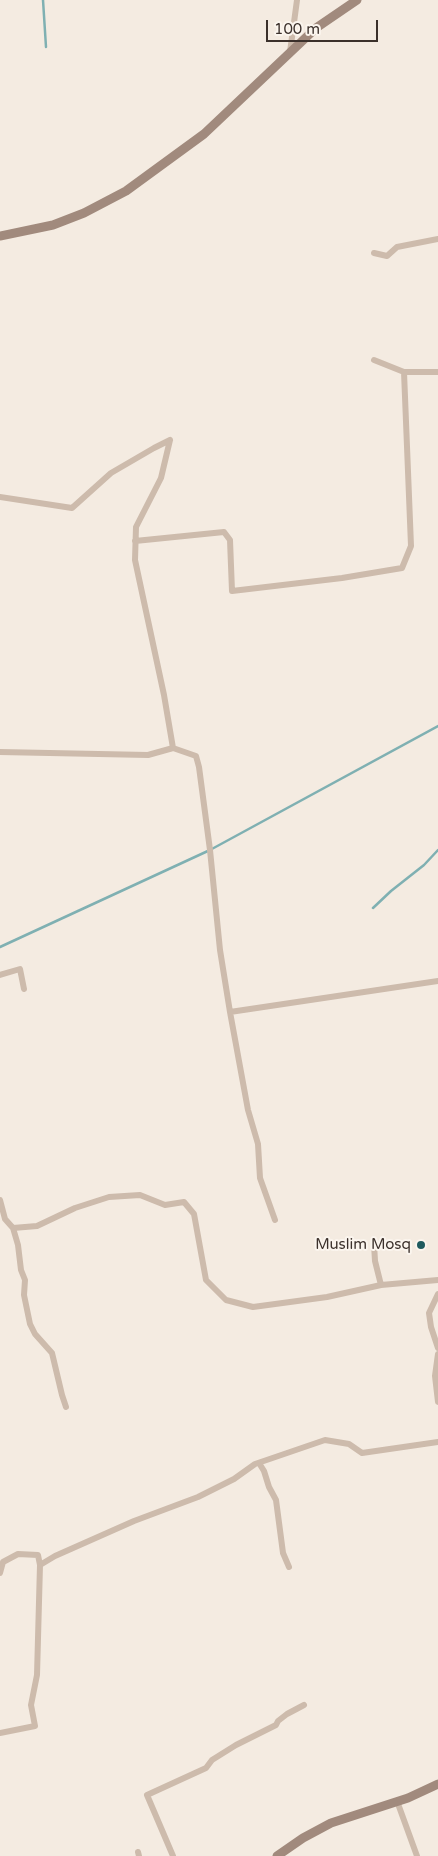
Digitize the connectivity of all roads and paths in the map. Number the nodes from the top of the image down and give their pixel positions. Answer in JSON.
{"nodes":[{"id":1,"x":297,"y":0,"type":"edge"},
{"id":2,"x":357,"y":0,"type":"edge"},
{"id":3,"x":290,"y":52,"type":"junction"},
{"id":4,"x":0,"y":236,"type":"edge"},
{"id":5,"x":438,"y":239,"type":"edge"},
{"id":6,"x":374,"y":252,"type":"dead end"},
{"id":7,"x":374,"y":360,"type":"dead end"},
{"id":8,"x":404,"y":372,"type":"junction"},
{"id":9,"x":438,"y":372,"type":"edge"},
{"id":10,"x":0,"y":497,"type":"edge"},
{"id":11,"x":135,"y":541,"type":"junction"},
{"id":12,"x":173,"y":748,"type":"junction"},
{"id":13,"x":0,"y":752,"type":"edge"},
{"id":14,"x":0,"y":975,"type":"edge"},
{"id":15,"x":438,"y":981,"type":"edge"},
{"id":16,"x":24,"y":988,"type":"dead end"},
{"id":17,"x":230,"y":1012,"type":"junction"},
{"id":18,"x":0,"y":1200,"type":"edge"},
{"id":19,"x":275,"y":1220,"type":"dead end"},
{"id":20,"x":13,"y":1228,"type":"junction"},
{"id":21,"x":374,"y":1244,"type":"dead end"},
{"id":22,"x":438,"y":1280,"type":"edge"},
{"id":23,"x":381,"y":1285,"type":"junction"},
{"id":24,"x":438,"y":1294,"type":"edge"},
{"id":25,"x":438,"y":1348,"type":"edge"},
{"id":26,"x":438,"y":1354,"type":"edge"},
{"id":27,"x":438,"y":1402,"type":"edge"},
{"id":28,"x":66,"y":1407,"type":"dead end"},
{"id":29,"x":438,"y":1442,"type":"edge"},
{"id":30,"x":258,"y":1463,"type":"junction"},
{"id":31,"x":40,"y":1565,"type":"junction"},
{"id":32,"x":289,"y":1567,"type":"dead end"},
{"id":33,"x":0,"y":1573,"type":"edge"},
{"id":34,"x":304,"y":1705,"type":"dead end"},
{"id":35,"x":0,"y":1733,"type":"edge"},
{"id":36,"x":438,"y":1784,"type":"edge"},
{"id":37,"x":397,"y":1801,"type":"junction"},
{"id":38,"x":173,"y":1856,"type":"edge"},
{"id":39,"x":277,"y":1856,"type":"edge"},
{"id":40,"x":417,"y":1856,"type":"edge"}],
"edges":[{"from":1,"to":3,"type":"street"},
{"from":2,"to":3,"type":"main road"},
{"from":3,"to":4,"type":"main road"},
{"from":5,"to":6,"type":"street"},
{"from":7,"to":8,"type":"street"},
{"from":8,"to":9,"type":"street"},
{"from":8,"to":11,"type":"street"},
{"from":10,"to":11,"type":"street"},
{"from":11,"to":12,"type":"street"},
{"from":12,"to":13,"type":"street"},
{"from":12,"to":17,"type":"street"},
{"from":14,"to":16,"type":"street"},
{"from":15,"to":17,"type":"street"},
{"from":17,"to":19,"type":"street"},
{"from":18,"to":20,"type":"street"},
{"from":20,"to":23,"type":"street"},
{"from":20,"to":28,"type":"street"},
{"from":21,"to":23,"type":"street"},
{"from":22,"to":23,"type":"street"},
{"from":24,"to":25,"type":"street"},
{"from":26,"to":27,"type":"street"},
{"from":29,"to":30,"type":"street"},
{"from":30,"to":31,"type":"street"},
{"from":30,"to":32,"type":"street"},
{"from":31,"to":33,"type":"street"},
{"from":31,"to":35,"type":"street"},
{"from":34,"to":38,"type":"street"},
{"from":36,"to":37,"type":"main road"},
{"from":37,"to":39,"type":"main road"},
{"from":37,"to":40,"type":"street"}]}
